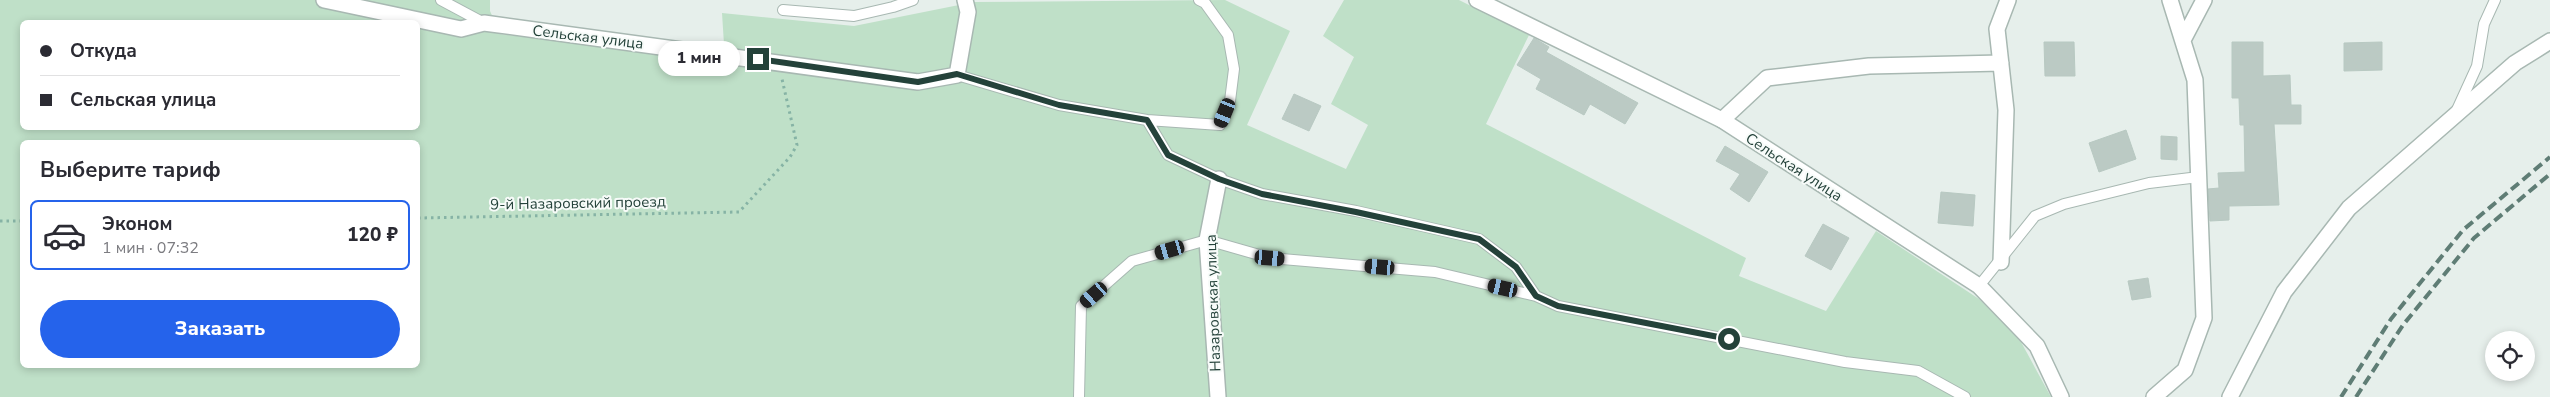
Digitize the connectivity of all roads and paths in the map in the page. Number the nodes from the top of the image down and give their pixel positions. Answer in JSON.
{"nodes":[{"id":1,"x":324,"y":0,"type":"edge"},
{"id":2,"x":441,"y":0,"type":"edge"},
{"id":3,"x":913,"y":0,"type":"edge"},
{"id":4,"x":965,"y":0,"type":"edge"},
{"id":5,"x":1199,"y":0,"type":"edge"},
{"id":6,"x":1477,"y":0,"type":"edge"},
{"id":7,"x":2008,"y":0,"type":"edge"},
{"id":8,"x":2170,"y":0,"type":"edge"},
{"id":9,"x":2204,"y":0,"type":"edge"},
{"id":10,"x":2495,"y":0,"type":"edge"},
{"id":11,"x":782,"y":10,"type":"dead end"},
{"id":12,"x":418,"y":20,"type":"edge"},
{"id":13,"x":420,"y":20,"type":"edge"},
{"id":14,"x":484,"y":23,"type":"junction"},
{"id":15,"x":2182,"y":40,"type":"junction"},
{"id":16,"x":2550,"y":41,"type":"edge"},
{"id":17,"x":777,"y":61,"type":"junction"},
{"id":18,"x":2001,"y":63,"type":"junction"},
{"id":19,"x":957,"y":74,"type":"junction"},
{"id":20,"x":2453,"y":118,"type":"junction"},
{"id":21,"x":1147,"y":120,"type":"junction"},
{"id":22,"x":1722,"y":120,"type":"junction"},
{"id":23,"x":2199,"y":177,"type":"junction"},
{"id":24,"x":1219,"y":179,"type":"junction"},
{"id":25,"x":420,"y":218,"type":"edge"},
{"id":26,"x":0,"y":221,"type":"edge"},
{"id":27,"x":20,"y":221,"type":"edge"},
{"id":28,"x":1207,"y":240,"type":"junction"},
{"id":29,"x":2000,"y":262,"type":"junction"},
{"id":30,"x":1979,"y":286,"type":"junction"},
{"id":31,"x":1536,"y":296,"type":"junction"},
{"id":32,"x":1079,"y":397,"type":"edge"},
{"id":33,"x":1218,"y":397,"type":"edge"},
{"id":34,"x":1965,"y":397,"type":"edge"},
{"id":35,"x":2061,"y":397,"type":"edge"},
{"id":36,"x":2154,"y":397,"type":"edge"},
{"id":37,"x":2230,"y":397,"type":"edge"}],
"edges":[{"from":1,"to":12,"type":"street","name":"Сельская улица"},
{"from":2,"to":14,"type":"lane"},
{"from":3,"to":11,"type":"lane"},
{"from":4,"to":19,"type":"street"},
{"from":5,"to":21,"type":"lane"},
{"from":6,"to":22,"type":"street","name":"Сельская улица"},
{"from":7,"to":18,"type":"street"},
{"from":8,"to":15,"type":"street"},
{"from":9,"to":15,"type":"street"},
{"from":10,"to":20,"type":"lane"},
{"from":13,"to":14,"type":"street","name":"Сельская улица"},
{"from":14,"to":17,"type":"street","name":"Сельская улица"},
{"from":15,"to":23,"type":"street"},
{"from":16,"to":20,"type":"street"},
{"from":17,"to":19,"type":"street","name":"Сельская улица"},
{"from":17,"to":25,"type":"path","name":"9-й Назаровский проезд"},
{"from":18,"to":22,"type":"street"},
{"from":18,"to":29,"type":"street"},
{"from":19,"to":21,"type":"lane"},
{"from":20,"to":37,"type":"street"},
{"from":21,"to":24,"type":"lane"},
{"from":22,"to":30,"type":"street","name":"Сельская улица"},
{"from":23,"to":29,"type":"lane"},
{"from":23,"to":36,"type":"street"},
{"from":24,"to":28,"type":"street","name":"Назаровская улица"},
{"from":24,"to":31,"type":"lane"},
{"from":26,"to":27,"type":"path"},
{"from":28,"to":31,"type":"lane"},
{"from":28,"to":32,"type":"lane"},
{"from":28,"to":33,"type":"street","name":"Назаровская улица"},
{"from":29,"to":30,"type":"lane"},
{"from":30,"to":35,"type":"street","name":"Сельская улица"},
{"from":31,"to":34,"type":"lane"}]}
